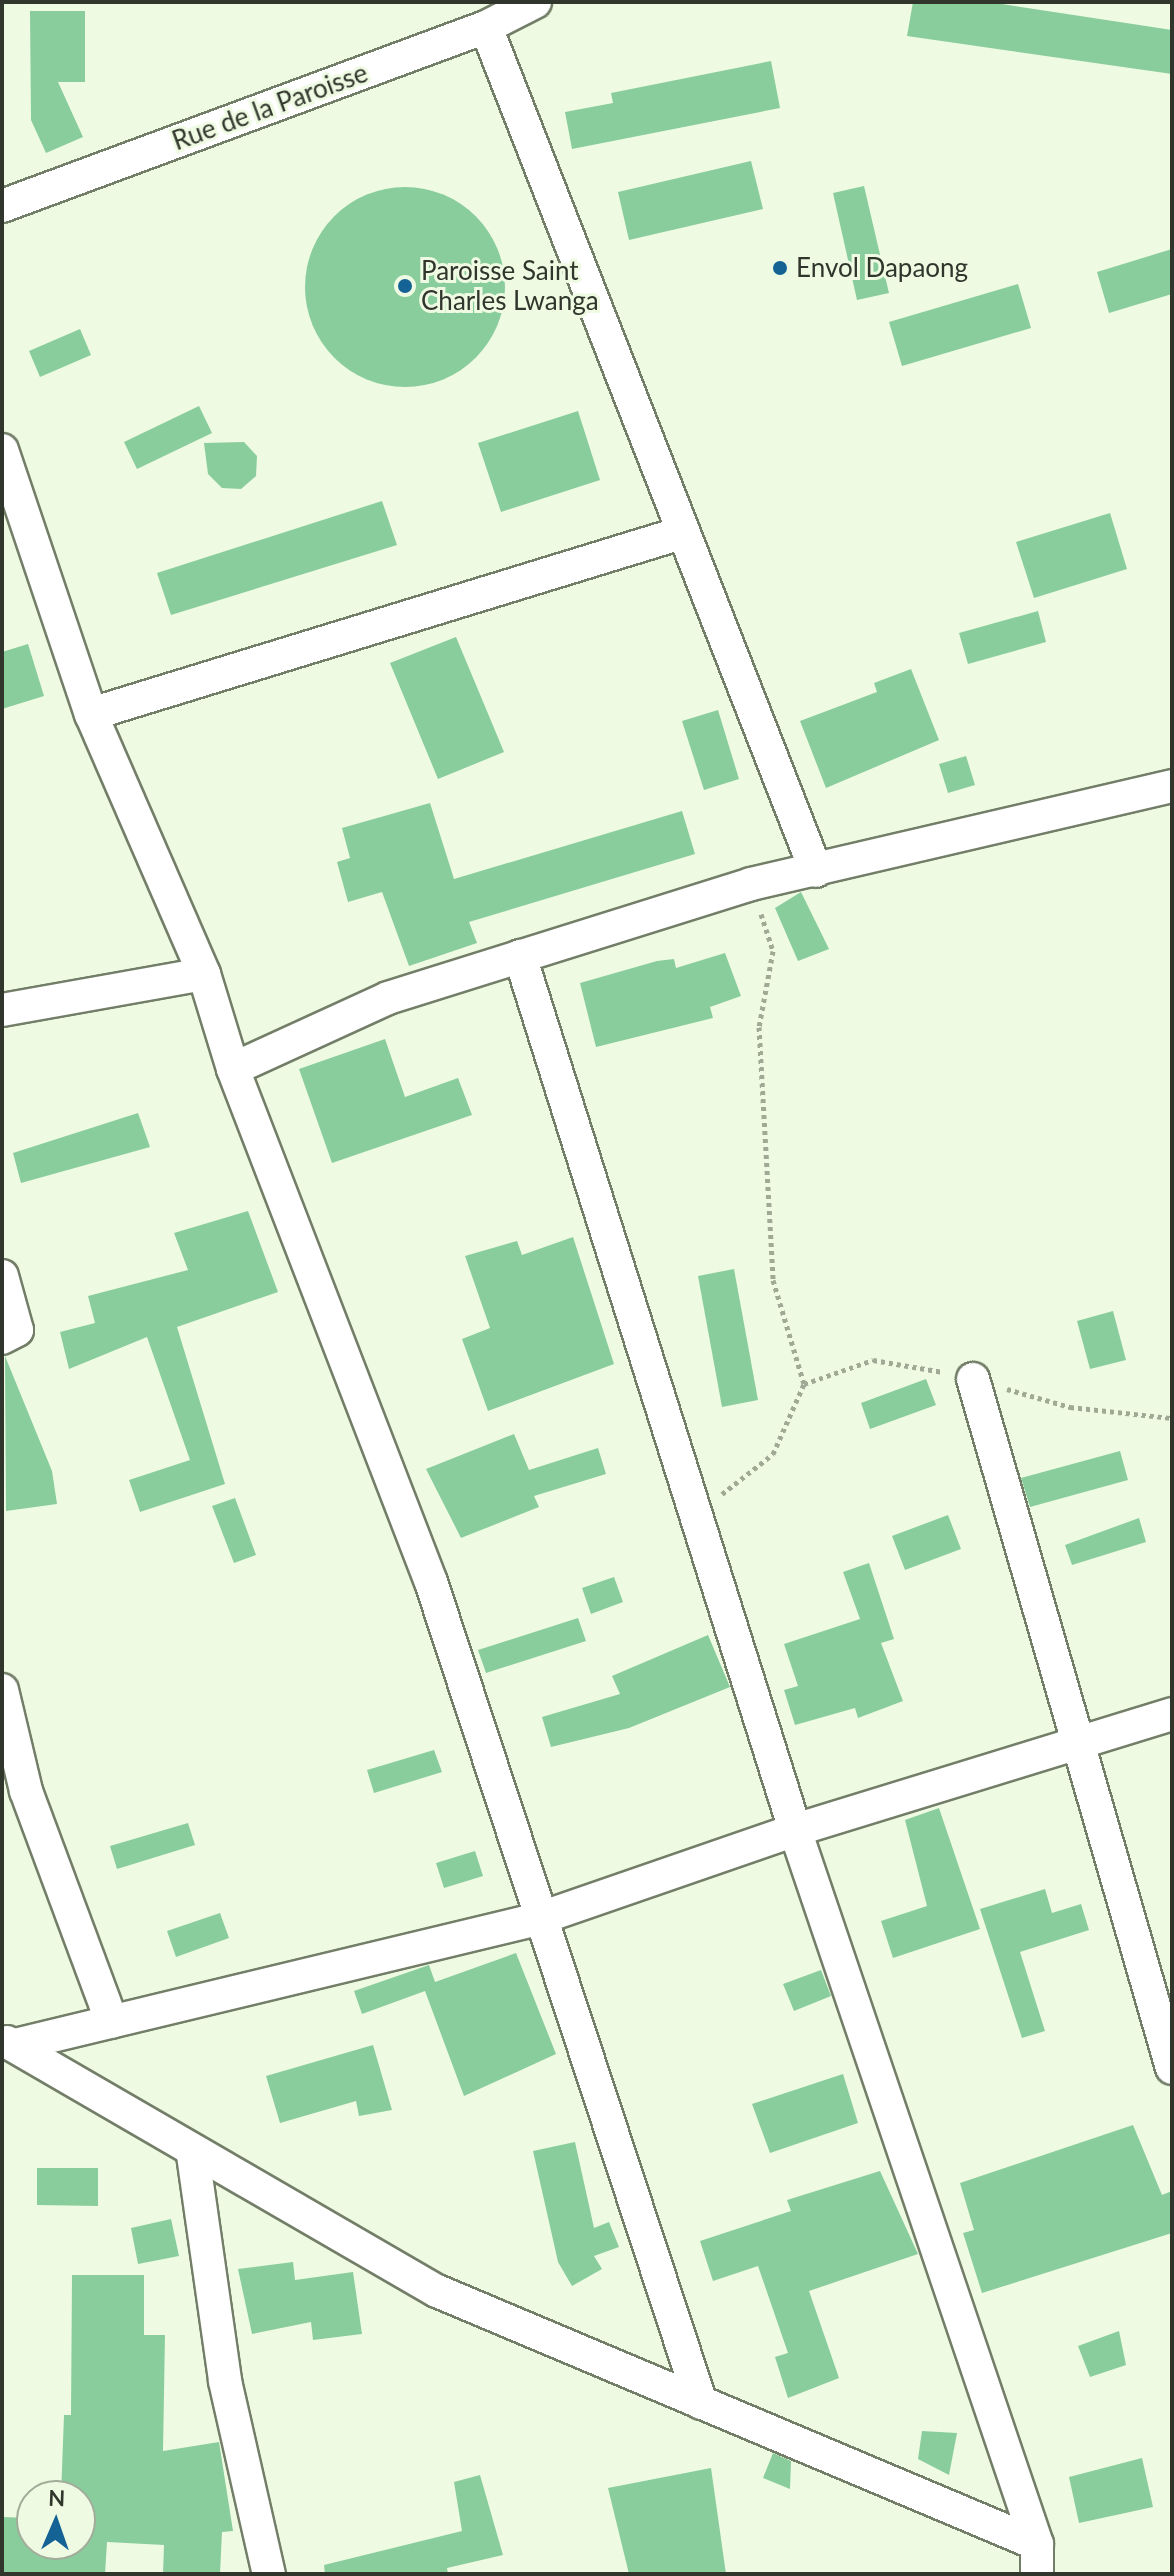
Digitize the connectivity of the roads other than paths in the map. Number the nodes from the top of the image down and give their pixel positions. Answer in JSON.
{"nodes":[{"id":1,"x":535,"y":2,"type":"edge"},
{"id":2,"x":486,"y":27,"type":"junction"},
{"id":3,"x":2,"y":206,"type":"edge"},
{"id":4,"x":2,"y":450,"type":"edge"},
{"id":5,"x":681,"y":533,"type":"junction"},
{"id":6,"x":91,"y":714,"type":"junction"},
{"id":7,"x":1172,"y":786,"type":"edge"},
{"id":8,"x":816,"y":871,"type":"junction"},
{"id":9,"x":520,"y":956,"type":"junction"},
{"id":10,"x":204,"y":974,"type":"junction"},
{"id":11,"x":2,"y":1010,"type":"edge"},
{"id":12,"x":233,"y":1069,"type":"junction"},
{"id":13,"x":2,"y":1276,"type":"edge"},
{"id":14,"x":2,"y":1338,"type":"edge"},
{"id":15,"x":973,"y":1379,"type":"road end"},
{"id":16,"x":2,"y":1690,"type":"edge"},
{"id":17,"x":1172,"y":1714,"type":"edge"},
{"id":18,"x":1079,"y":1744,"type":"junction"},
{"id":19,"x":795,"y":1830,"type":"junction"},
{"id":20,"x":538,"y":1919,"type":"junction"},
{"id":21,"x":112,"y":2022,"type":"junction"},
{"id":22,"x":10,"y":2043,"type":"edge"},
{"id":23,"x":1172,"y":2068,"type":"edge"},
{"id":24,"x":193,"y":2155,"type":"junction"},
{"id":25,"x":701,"y":2403,"type":"junction"},
{"id":26,"x":1037,"y":2559,"type":"edge"},
{"id":27,"x":269,"y":2574,"type":"edge"}],
"edges":[{"from":1,"to":2,"type":"street","name":"Rue de la Paroisse"},
{"from":2,"to":3,"type":"street","name":"Rue de la Paroisse"},
{"from":2,"to":5,"type":"street"},
{"from":4,"to":6,"type":"street"},
{"from":5,"to":6,"type":"street"},
{"from":5,"to":8,"type":"street"},
{"from":6,"to":10,"type":"street"},
{"from":7,"to":8,"type":"street"},
{"from":8,"to":9,"type":"street"},
{"from":9,"to":12,"type":"street"},
{"from":9,"to":19,"type":"street"},
{"from":10,"to":11,"type":"street"},
{"from":10,"to":12,"type":"street"},
{"from":12,"to":20,"type":"street"},
{"from":13,"to":14,"type":"street"},
{"from":15,"to":18,"type":"street"},
{"from":16,"to":21,"type":"street"},
{"from":17,"to":18,"type":"street"},
{"from":18,"to":19,"type":"street"},
{"from":18,"to":23,"type":"street"},
{"from":19,"to":20,"type":"street"},
{"from":19,"to":26,"type":"street"},
{"from":20,"to":21,"type":"street"},
{"from":20,"to":25,"type":"street"},
{"from":21,"to":22,"type":"street"},
{"from":22,"to":24,"type":"street"},
{"from":24,"to":25,"type":"street"},
{"from":24,"to":27,"type":"street"},
{"from":25,"to":26,"type":"street"}]}
